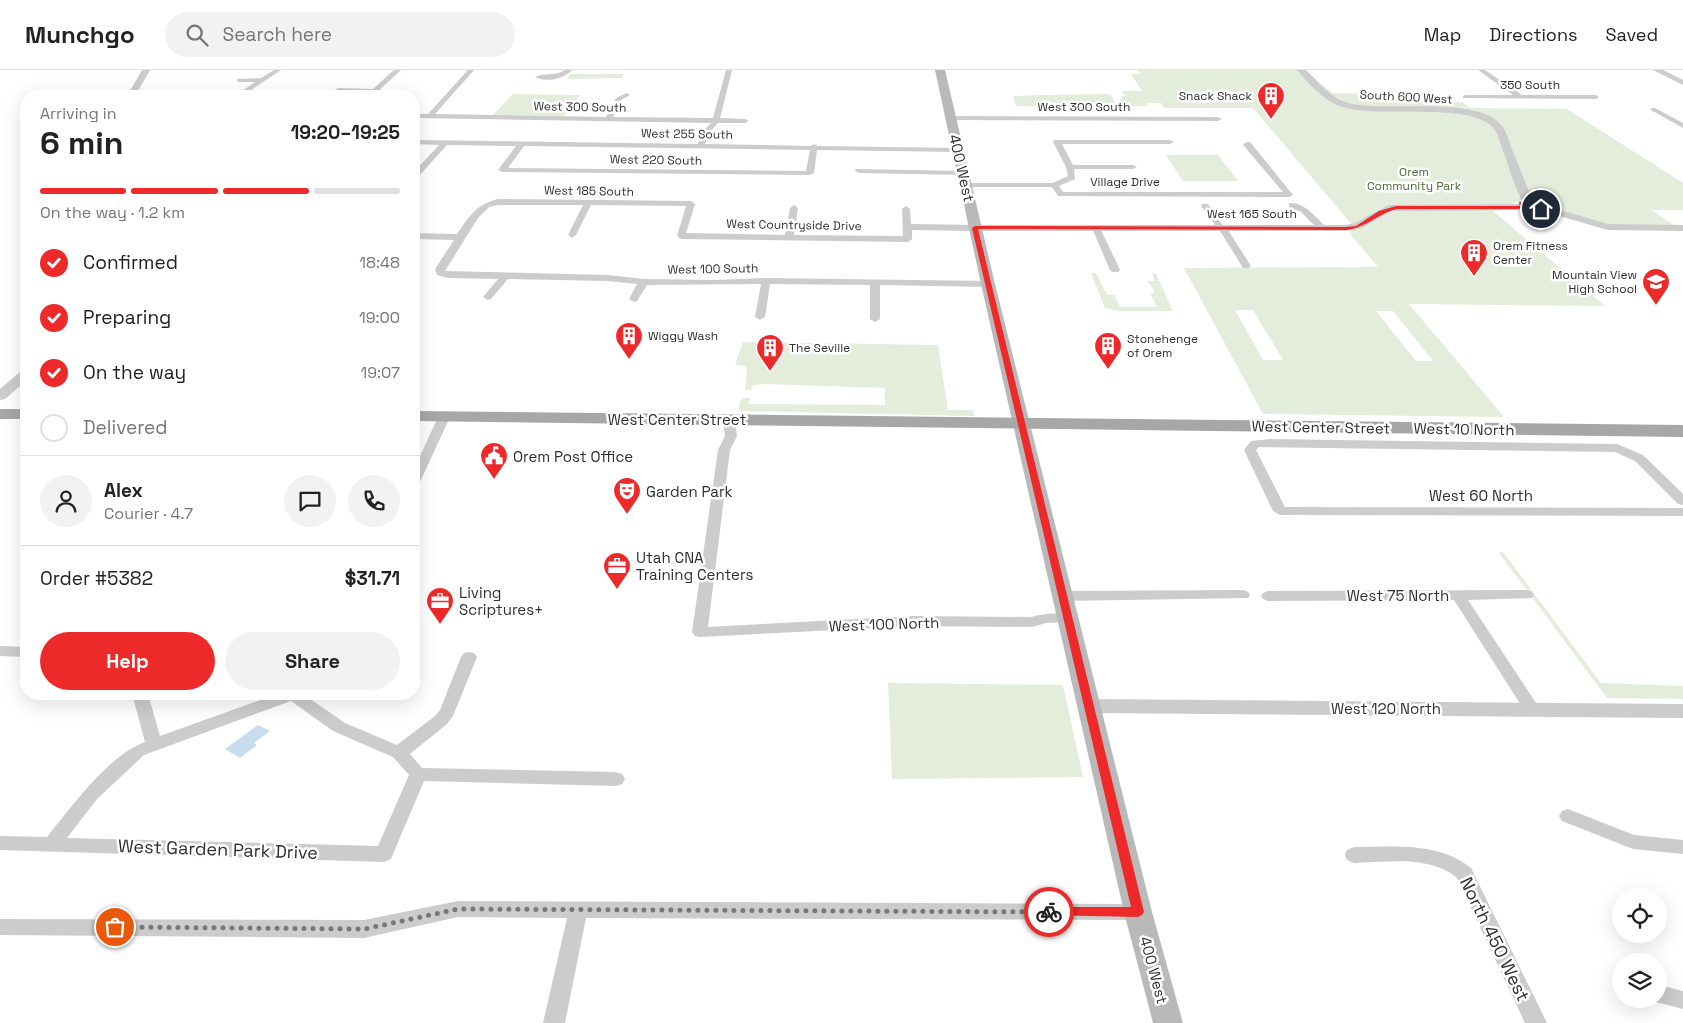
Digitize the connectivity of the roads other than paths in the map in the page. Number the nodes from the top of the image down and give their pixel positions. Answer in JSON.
{"nodes":[{"id":1,"x":146,"y":70,"type":"edge"},
{"id":2,"x":278,"y":70,"type":"edge"},
{"id":3,"x":398,"y":70,"type":"edge"},
{"id":4,"x":471,"y":70,"type":"edge"},
{"id":5,"x":569,"y":70,"type":"edge"},
{"id":6,"x":729,"y":70,"type":"edge"},
{"id":7,"x":940,"y":70,"type":"edge"},
{"id":8,"x":1300,"y":70,"type":"edge"},
{"id":9,"x":1482,"y":70,"type":"edge"},
{"id":10,"x":1656,"y":70,"type":"edge"},
{"id":11,"x":538,"y":77,"type":"dead end"},
{"id":12,"x":239,"y":80,"type":"dead end"},
{"id":13,"x":263,"y":80,"type":"junction"},
{"id":14,"x":1683,"y":84,"type":"edge"},
{"id":15,"x":134,"y":90,"type":"edge"},
{"id":16,"x":247,"y":90,"type":"edge"},
{"id":17,"x":376,"y":90,"type":"edge"},
{"id":18,"x":627,"y":95,"type":"dead end"},
{"id":19,"x":1465,"y":97,"type":"dead end"},
{"id":20,"x":1520,"y":97,"type":"junction"},
{"id":21,"x":1596,"y":97,"type":"dead end"},
{"id":22,"x":1653,"y":109,"type":"dead end"},
{"id":23,"x":420,"y":116,"type":"edge"},
{"id":24,"x":430,"y":116,"type":"junction"},
{"id":25,"x":608,"y":118,"type":"junction"},
{"id":26,"x":950,"y":118,"type":"junction"},
{"id":27,"x":1218,"y":119,"type":"dead end"},
{"id":28,"x":716,"y":120,"type":"junction"},
{"id":29,"x":745,"y":121,"type":"dead end"},
{"id":30,"x":1683,"y":126,"type":"edge"},
{"id":31,"x":420,"y":142,"type":"edge"},
{"id":32,"x":445,"y":142,"type":"junction"},
{"id":33,"x":1170,"y":142,"type":"dead end"},
{"id":34,"x":522,"y":143,"type":"junction"},
{"id":35,"x":1247,"y":144,"type":"dead end"},
{"id":36,"x":701,"y":145,"type":"junction"},
{"id":37,"x":814,"y":146,"type":"junction"},
{"id":38,"x":959,"y":150,"type":"junction"},
{"id":39,"x":420,"y":166,"type":"edge"},
{"id":40,"x":1070,"y":167,"type":"junction"},
{"id":41,"x":1133,"y":167,"type":"dead end"},
{"id":42,"x":859,"y":171,"type":"dead end"},
{"id":43,"x":965,"y":179,"type":"junction"},
{"id":44,"x":1054,"y":185,"type":"junction"},
{"id":45,"x":588,"y":203,"type":"junction"},
{"id":46,"x":1525,"y":204,"type":"junction"},
{"id":47,"x":1292,"y":205,"type":"dead end"},
{"id":48,"x":1205,"y":206,"type":"dead end"},
{"id":49,"x":794,"y":208,"type":"dead end"},
{"id":50,"x":906,"y":209,"type":"dead end"},
{"id":51,"x":907,"y":227,"type":"junction"},
{"id":52,"x":975,"y":228,"type":"junction"},
{"id":53,"x":1096,"y":228,"type":"junction"},
{"id":54,"x":1220,"y":228,"type":"junction"},
{"id":55,"x":1322,"y":228,"type":"junction"},
{"id":56,"x":1669,"y":228,"type":"junction"},
{"id":57,"x":1683,"y":228,"type":"edge"},
{"id":58,"x":572,"y":235,"type":"dead end"},
{"id":59,"x":420,"y":236,"type":"edge"},
{"id":60,"x":681,"y":236,"type":"joint"},
{"id":61,"x":460,"y":237,"type":"junction"},
{"id":62,"x":789,"y":238,"type":"junction"},
{"id":63,"x":1683,"y":238,"type":"edge"},
{"id":64,"x":1246,"y":266,"type":"dead end"},
{"id":65,"x":1115,"y":270,"type":"dead end"},
{"id":66,"x":505,"y":277,"type":"junction"},
{"id":67,"x":766,"y":281,"type":"junction"},
{"id":68,"x":644,"y":282,"type":"junction"},
{"id":69,"x":875,"y":282,"type":"junction"},
{"id":70,"x":988,"y":284,"type":"junction"},
{"id":71,"x":488,"y":296,"type":"dead end"},
{"id":72,"x":634,"y":298,"type":"dead end"},
{"id":73,"x":760,"y":317,"type":"dead end"},
{"id":74,"x":875,"y":319,"type":"dead end"},
{"id":75,"x":20,"y":379,"type":"edge"},
{"id":76,"x":20,"y":392,"type":"edge"},
{"id":77,"x":0,"y":396,"type":"edge"},
{"id":78,"x":0,"y":406,"type":"edge"},
{"id":79,"x":0,"y":414,"type":"edge"},
{"id":80,"x":20,"y":414,"type":"edge"},
{"id":81,"x":420,"y":416,"type":"edge"},
{"id":82,"x":444,"y":417,"type":"junction"},
{"id":83,"x":729,"y":420,"type":"junction"},
{"id":84,"x":1022,"y":424,"type":"junction"},
{"id":85,"x":1683,"y":431,"type":"edge"},
{"id":86,"x":420,"y":469,"type":"edge"},
{"id":87,"x":1683,"y":501,"type":"edge"},
{"id":88,"x":1280,"y":511,"type":"joint"},
{"id":89,"x":1683,"y":512,"type":"edge"},
{"id":90,"x":1243,"y":595,"type":"dead end"},
{"id":91,"x":1458,"y":595,"type":"junction"},
{"id":92,"x":1527,"y":595,"type":"dead end"},
{"id":93,"x":1268,"y":596,"type":"dead end"},
{"id":94,"x":1066,"y":607,"type":"junction"},
{"id":95,"x":700,"y":632,"type":"joint"},
{"id":96,"x":0,"y":651,"type":"edge"},
{"id":97,"x":20,"y":652,"type":"edge"},
{"id":98,"x":469,"y":657,"type":"dead end"},
{"id":99,"x":142,"y":700,"type":"edge"},
{"id":100,"x":275,"y":700,"type":"edge"},
{"id":101,"x":301,"y":700,"type":"edge"},
{"id":102,"x":1090,"y":706,"type":"junction"},
{"id":103,"x":1532,"y":710,"type":"junction"},
{"id":104,"x":1683,"y":711,"type":"edge"},
{"id":105,"x":154,"y":744,"type":"junction"},
{"id":106,"x":399,"y":752,"type":"junction"},
{"id":107,"x":418,"y":774,"type":"junction"},
{"id":108,"x":616,"y":779,"type":"dead end"},
{"id":109,"x":1568,"y":816,"type":"dead end"},
{"id":110,"x":0,"y":843,"type":"edge"},
{"id":111,"x":52,"y":844,"type":"junction"},
{"id":112,"x":1683,"y":847,"type":"edge"},
{"id":113,"x":1354,"y":855,"type":"dead end"},
{"id":114,"x":578,"y":911,"type":"junction"},
{"id":115,"x":1138,"y":912,"type":"junction"},
{"id":116,"x":0,"y":927,"type":"edge"},
{"id":117,"x":1667,"y":996,"type":"edge"},
{"id":118,"x":1683,"y":1000,"type":"edge"},
{"id":119,"x":554,"y":1023,"type":"edge"},
{"id":120,"x":1168,"y":1023,"type":"edge"},
{"id":121,"x":1536,"y":1023,"type":"edge"}],
"edges":[{"from":1,"to":15,"type":"street"},
{"from":2,"to":13,"type":"street"},
{"from":3,"to":17,"type":"street"},
{"from":4,"to":24,"type":"street"},
{"from":5,"to":11,"type":"street"},
{"from":6,"to":28,"type":"street"},
{"from":7,"to":26,"type":"main road","name":"400 West"},
{"from":8,"to":46,"type":"street","name":"South 600 West"},
{"from":9,"to":20,"type":"street"},
{"from":10,"to":14,"type":"street"},
{"from":12,"to":13,"type":"street"},
{"from":13,"to":16,"type":"street"},
{"from":18,"to":25,"type":"street"},
{"from":19,"to":20,"type":"street","name":"350 South"},
{"from":20,"to":21,"type":"street","name":"350 South"},
{"from":22,"to":30,"type":"street"},
{"from":23,"to":24,"type":"street","name":"West 300 South"},
{"from":24,"to":25,"type":"street","name":"West 300 South"},
{"from":25,"to":28,"type":"street","name":"West 300 South"},
{"from":26,"to":27,"type":"street","name":"West 300 South"},
{"from":26,"to":38,"type":"main road","name":"400 West"},
{"from":28,"to":29,"type":"street","name":"West 300 South"},
{"from":28,"to":36,"type":"street"},
{"from":31,"to":32,"type":"street","name":"West 255 South"},
{"from":32,"to":34,"type":"street","name":"West 255 South"},
{"from":32,"to":39,"type":"street"},
{"from":33,"to":40,"type":"street"},
{"from":34,"to":36,"type":"street","name":"West 255 South"},
{"from":34,"to":37,"type":"street","name":"West 220 South"},
{"from":35,"to":44,"type":"street","name":"Village Drive"},
{"from":36,"to":37,"type":"street","name":"West 255 South"},
{"from":37,"to":38,"type":"street","name":"West 255 South"},
{"from":38,"to":43,"type":"main road","name":"400 West"},
{"from":40,"to":41,"type":"street"},
{"from":40,"to":44,"type":"street"},
{"from":42,"to":43,"type":"street","name":"Village Drive"},
{"from":43,"to":44,"type":"street","name":"Village Drive"},
{"from":43,"to":52,"type":"main road","name":"400 West"},
{"from":45,"to":58,"type":"street"},
{"from":45,"to":60,"type":"street","name":"West 185 South"},
{"from":45,"to":61,"type":"street","name":"West 185 South"},
{"from":46,"to":55,"type":"street","name":"West 165 South"},
{"from":46,"to":56,"type":"street","name":"West 165 South"},
{"from":47,"to":55,"type":"street"},
{"from":48,"to":54,"type":"street"},
{"from":49,"to":62,"type":"street"},
{"from":50,"to":51,"type":"street"},
{"from":51,"to":52,"type":"street"},
{"from":51,"to":62,"type":"street","name":"West Countryside Drive"},
{"from":52,"to":53,"type":"street","name":"West 165 South"},
{"from":52,"to":70,"type":"main road","name":"400 West"},
{"from":53,"to":54,"type":"street","name":"West 165 South"},
{"from":53,"to":65,"type":"street"},
{"from":54,"to":55,"type":"street","name":"West 165 South"},
{"from":54,"to":64,"type":"street"},
{"from":56,"to":57,"type":"street","name":"West 165 South"},
{"from":56,"to":63,"type":"street"},
{"from":59,"to":61,"type":"street"},
{"from":60,"to":62,"type":"street","name":"West Countryside Drive"},
{"from":61,"to":66,"type":"street","name":"West 100 South"},
{"from":66,"to":68,"type":"street","name":"West 100 South"},
{"from":66,"to":71,"type":"street"},
{"from":67,"to":68,"type":"street","name":"West 100 South"},
{"from":67,"to":69,"type":"street","name":"West 100 South"},
{"from":67,"to":73,"type":"street"},
{"from":68,"to":72,"type":"street"},
{"from":69,"to":70,"type":"street","name":"West 100 South"},
{"from":69,"to":74,"type":"street"},
{"from":70,"to":84,"type":"main road","name":"400 West"},
{"from":75,"to":77,"type":"street"},
{"from":76,"to":78,"type":"street"},
{"from":79,"to":80,"type":"main road"},
{"from":81,"to":82,"type":"main road","name":"West Center Street"},
{"from":82,"to":83,"type":"main road","name":"West Center Street"},
{"from":82,"to":86,"type":"street"},
{"from":83,"to":84,"type":"main road","name":"West Center Street"},
{"from":83,"to":95,"type":"street"},
{"from":84,"to":85,"type":"main road","name":"West Center Street"},
{"from":84,"to":94,"type":"main road","name":"400 West"},
{"from":87,"to":88,"type":"street","name":"West 10 North"},
{"from":88,"to":89,"type":"street","name":"West 60 North"},
{"from":90,"to":94,"type":"street"},
{"from":91,"to":92,"type":"street","name":"West 75 North"},
{"from":91,"to":93,"type":"street","name":"West 75 North"},
{"from":91,"to":103,"type":"street"},
{"from":94,"to":95,"type":"street","name":"West 100 North"},
{"from":94,"to":102,"type":"main road","name":"400 West"},
{"from":96,"to":97,"type":"street"},
{"from":98,"to":106,"type":"street"},
{"from":99,"to":105,"type":"street"},
{"from":100,"to":105,"type":"street"},
{"from":101,"to":106,"type":"street"},
{"from":102,"to":103,"type":"street","name":"West 120 North"},
{"from":102,"to":115,"type":"main road","name":"400 West"},
{"from":103,"to":104,"type":"street","name":"West 120 North"},
{"from":105,"to":111,"type":"street"},
{"from":106,"to":107,"type":"street"},
{"from":107,"to":108,"type":"street"},
{"from":107,"to":111,"type":"street","name":"West Garden Park Drive"},
{"from":109,"to":112,"type":"street"},
{"from":110,"to":111,"type":"street"},
{"from":113,"to":121,"type":"street","name":"North 450 West"},
{"from":114,"to":115,"type":"street"},
{"from":114,"to":116,"type":"street"},
{"from":114,"to":119,"type":"street"},
{"from":115,"to":120,"type":"main road","name":"400 West"},
{"from":117,"to":118,"type":"street"}]}
